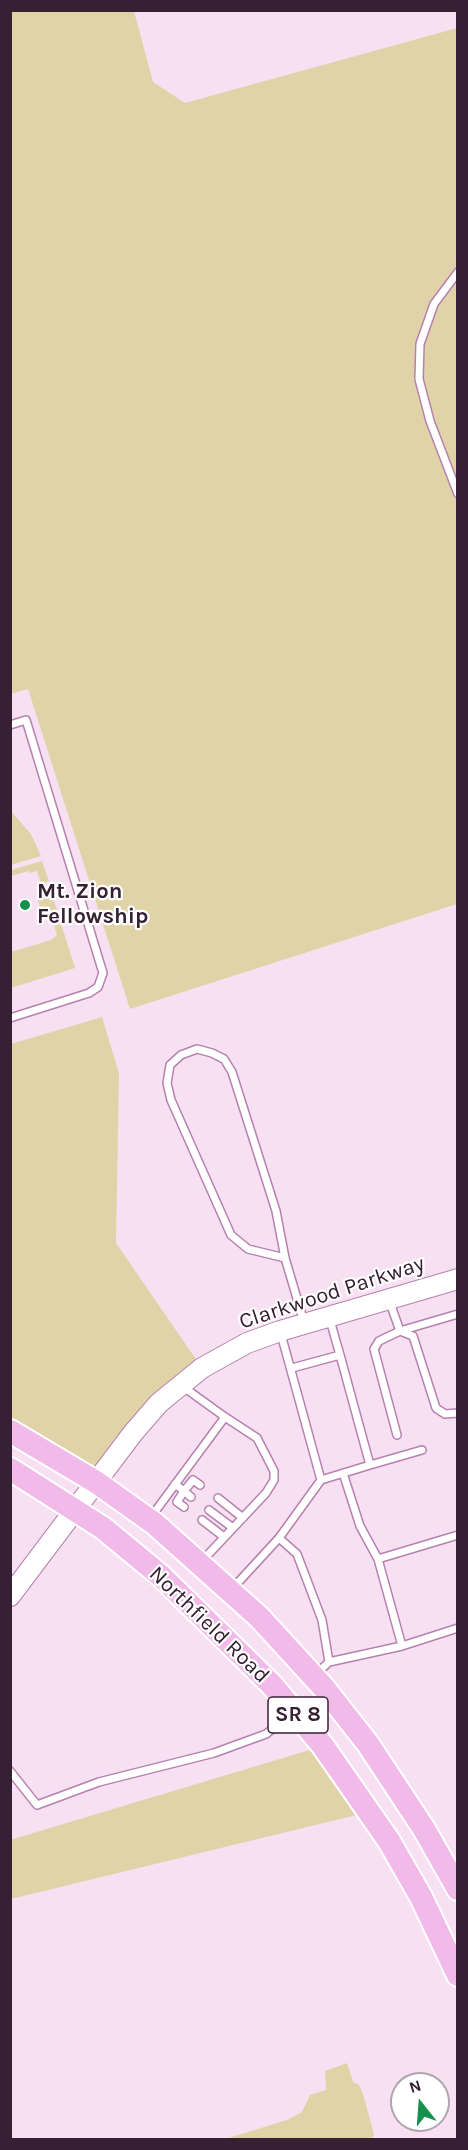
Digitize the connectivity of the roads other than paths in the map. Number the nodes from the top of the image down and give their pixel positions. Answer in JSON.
{"nodes":[{"id":1,"x":458,"y":272,"type":"edge"},
{"id":2,"x":454,"y":477,"type":"edge"},
{"id":3,"x":458,"y":494,"type":"edge"},
{"id":4,"x":10,"y":725,"type":"edge"},
{"id":5,"x":10,"y":1018,"type":"edge"},
{"id":6,"x":285,"y":1258,"type":"junction"},
{"id":7,"x":458,"y":1279,"type":"edge"},
{"id":8,"x":389,"y":1300,"type":"junction"},
{"id":9,"x":458,"y":1314,"type":"edge"},
{"id":10,"x":329,"y":1317,"type":"junction"},
{"id":11,"x":305,"y":1324,"type":"junction"},
{"id":12,"x":280,"y":1331,"type":"junction"},
{"id":13,"x":400,"y":1331,"type":"junction"},
{"id":14,"x":340,"y":1355,"type":"junction"},
{"id":15,"x":292,"y":1368,"type":"junction"},
{"id":16,"x":180,"y":1385,"type":"junction"},
{"id":17,"x":458,"y":1413,"type":"edge"},
{"id":18,"x":225,"y":1416,"type":"junction"},
{"id":19,"x":10,"y":1431,"type":"edge"},
{"id":20,"x":397,"y":1435,"type":"dead end"},
{"id":21,"x":422,"y":1450,"type":"dead end"},
{"id":22,"x":370,"y":1465,"type":"junction"},
{"id":23,"x":10,"y":1469,"type":"edge"},
{"id":24,"x":343,"y":1473,"type":"junction"},
{"id":25,"x":321,"y":1480,"type":"junction"},
{"id":26,"x":96,"y":1482,"type":"junction"},
{"id":27,"x":176,"y":1484,"type":"junction"},
{"id":28,"x":200,"y":1485,"type":"dead end"},
{"id":29,"x":184,"y":1491,"type":"junction"},
{"id":30,"x":191,"y":1497,"type":"dead end"},
{"id":31,"x":218,"y":1498,"type":"dead end"},
{"id":32,"x":184,"y":1507,"type":"dead end"},
{"id":33,"x":74,"y":1509,"type":"junction"},
{"id":34,"x":209,"y":1510,"type":"dead end"},
{"id":35,"x":243,"y":1518,"type":"junction"},
{"id":36,"x":149,"y":1520,"type":"junction"},
{"id":37,"x":202,"y":1520,"type":"dead end"},
{"id":38,"x":233,"y":1528,"type":"junction"},
{"id":39,"x":458,"y":1535,"type":"edge"},
{"id":40,"x":224,"y":1537,"type":"junction"},
{"id":41,"x":279,"y":1538,"type":"junction"},
{"id":42,"x":378,"y":1559,"type":"junction"},
{"id":43,"x":200,"y":1563,"type":"junction"},
{"id":44,"x":231,"y":1591,"type":"junction"},
{"id":45,"x":10,"y":1596,"type":"edge"},
{"id":46,"x":458,"y":1628,"type":"edge"},
{"id":47,"x":402,"y":1646,"type":"junction"},
{"id":48,"x":321,"y":1669,"type":"junction"},
{"id":49,"x":295,"y":1711,"type":"junction"},
{"id":50,"x":10,"y":1772,"type":"edge"},
{"id":51,"x":458,"y":1889,"type":"edge"},
{"id":52,"x":458,"y":1975,"type":"edge"}],
"edges":[{"from":1,"to":2,"type":"lane"},
{"from":2,"to":3,"type":"lane"},
{"from":4,"to":5,"type":"lane"},
{"from":6,"to":6,"type":"lane"},
{"from":6,"to":11,"type":"lane"},
{"from":7,"to":8,"type":"street","name":"Clarkwood Parkway"},
{"from":8,"to":10,"type":"street","name":"Clarkwood Parkway"},
{"from":8,"to":13,"type":"lane"},
{"from":9,"to":13,"type":"lane"},
{"from":10,"to":11,"type":"street","name":"Clarkwood Parkway"},
{"from":10,"to":14,"type":"lane"},
{"from":11,"to":12,"type":"street","name":"Clarkwood Parkway"},
{"from":12,"to":15,"type":"lane"},
{"from":12,"to":16,"type":"street","name":"Clarkwood Parkway"},
{"from":13,"to":17,"type":"lane"},
{"from":13,"to":20,"type":"lane"},
{"from":14,"to":15,"type":"lane"},
{"from":14,"to":22,"type":"lane"},
{"from":15,"to":25,"type":"lane"},
{"from":16,"to":18,"type":"lane"},
{"from":16,"to":26,"type":"street","name":"Clarkwood Parkway"},
{"from":18,"to":27,"type":"lane"},
{"from":18,"to":35,"type":"lane"},
{"from":19,"to":26,"type":"main road","name":"Northfield Road","number":"SR 8"},
{"from":21,"to":22,"type":"lane"},
{"from":22,"to":24,"type":"lane"},
{"from":23,"to":33,"type":"main road","name":"Northfield Road","number":"SR 8"},
{"from":24,"to":25,"type":"lane"},
{"from":24,"to":42,"type":"lane"},
{"from":25,"to":41,"type":"lane"},
{"from":26,"to":33,"type":"street","name":"Clarkwood Parkway"},
{"from":26,"to":36,"type":"main road","name":"Northfield Road","number":"SR 8"},
{"from":27,"to":29,"type":"lane"},
{"from":27,"to":36,"type":"lane"},
{"from":28,"to":29,"type":"lane"},
{"from":29,"to":30,"type":"lane"},
{"from":29,"to":32,"type":"lane"},
{"from":31,"to":35,"type":"lane"},
{"from":33,"to":45,"type":"street","name":"Clarkwood Parkway"},
{"from":33,"to":49,"type":"main road","name":"Northfield Road","number":"SR 8"},
{"from":34,"to":38,"type":"lane"},
{"from":35,"to":38,"type":"lane"},
{"from":36,"to":43,"type":"main road","name":"Northfield Road","number":"SR 8"},
{"from":37,"to":40,"type":"lane"},
{"from":38,"to":40,"type":"lane"},
{"from":39,"to":42,"type":"lane"},
{"from":40,"to":43,"type":"lane"},
{"from":41,"to":44,"type":"lane"},
{"from":41,"to":48,"type":"lane"},
{"from":42,"to":47,"type":"lane"},
{"from":43,"to":44,"type":"main road","name":"Northfield Road","number":"SR 8"},
{"from":44,"to":48,"type":"main road","name":"Northfield Road","number":"SR 8"},
{"from":46,"to":47,"type":"lane"},
{"from":47,"to":48,"type":"lane"},
{"from":48,"to":51,"type":"main road","name":"Northfield Road","number":"SR 8"},
{"from":49,"to":50,"type":"lane"},
{"from":49,"to":52,"type":"main road","name":"Northfield Road","number":"SR 8"}]}
